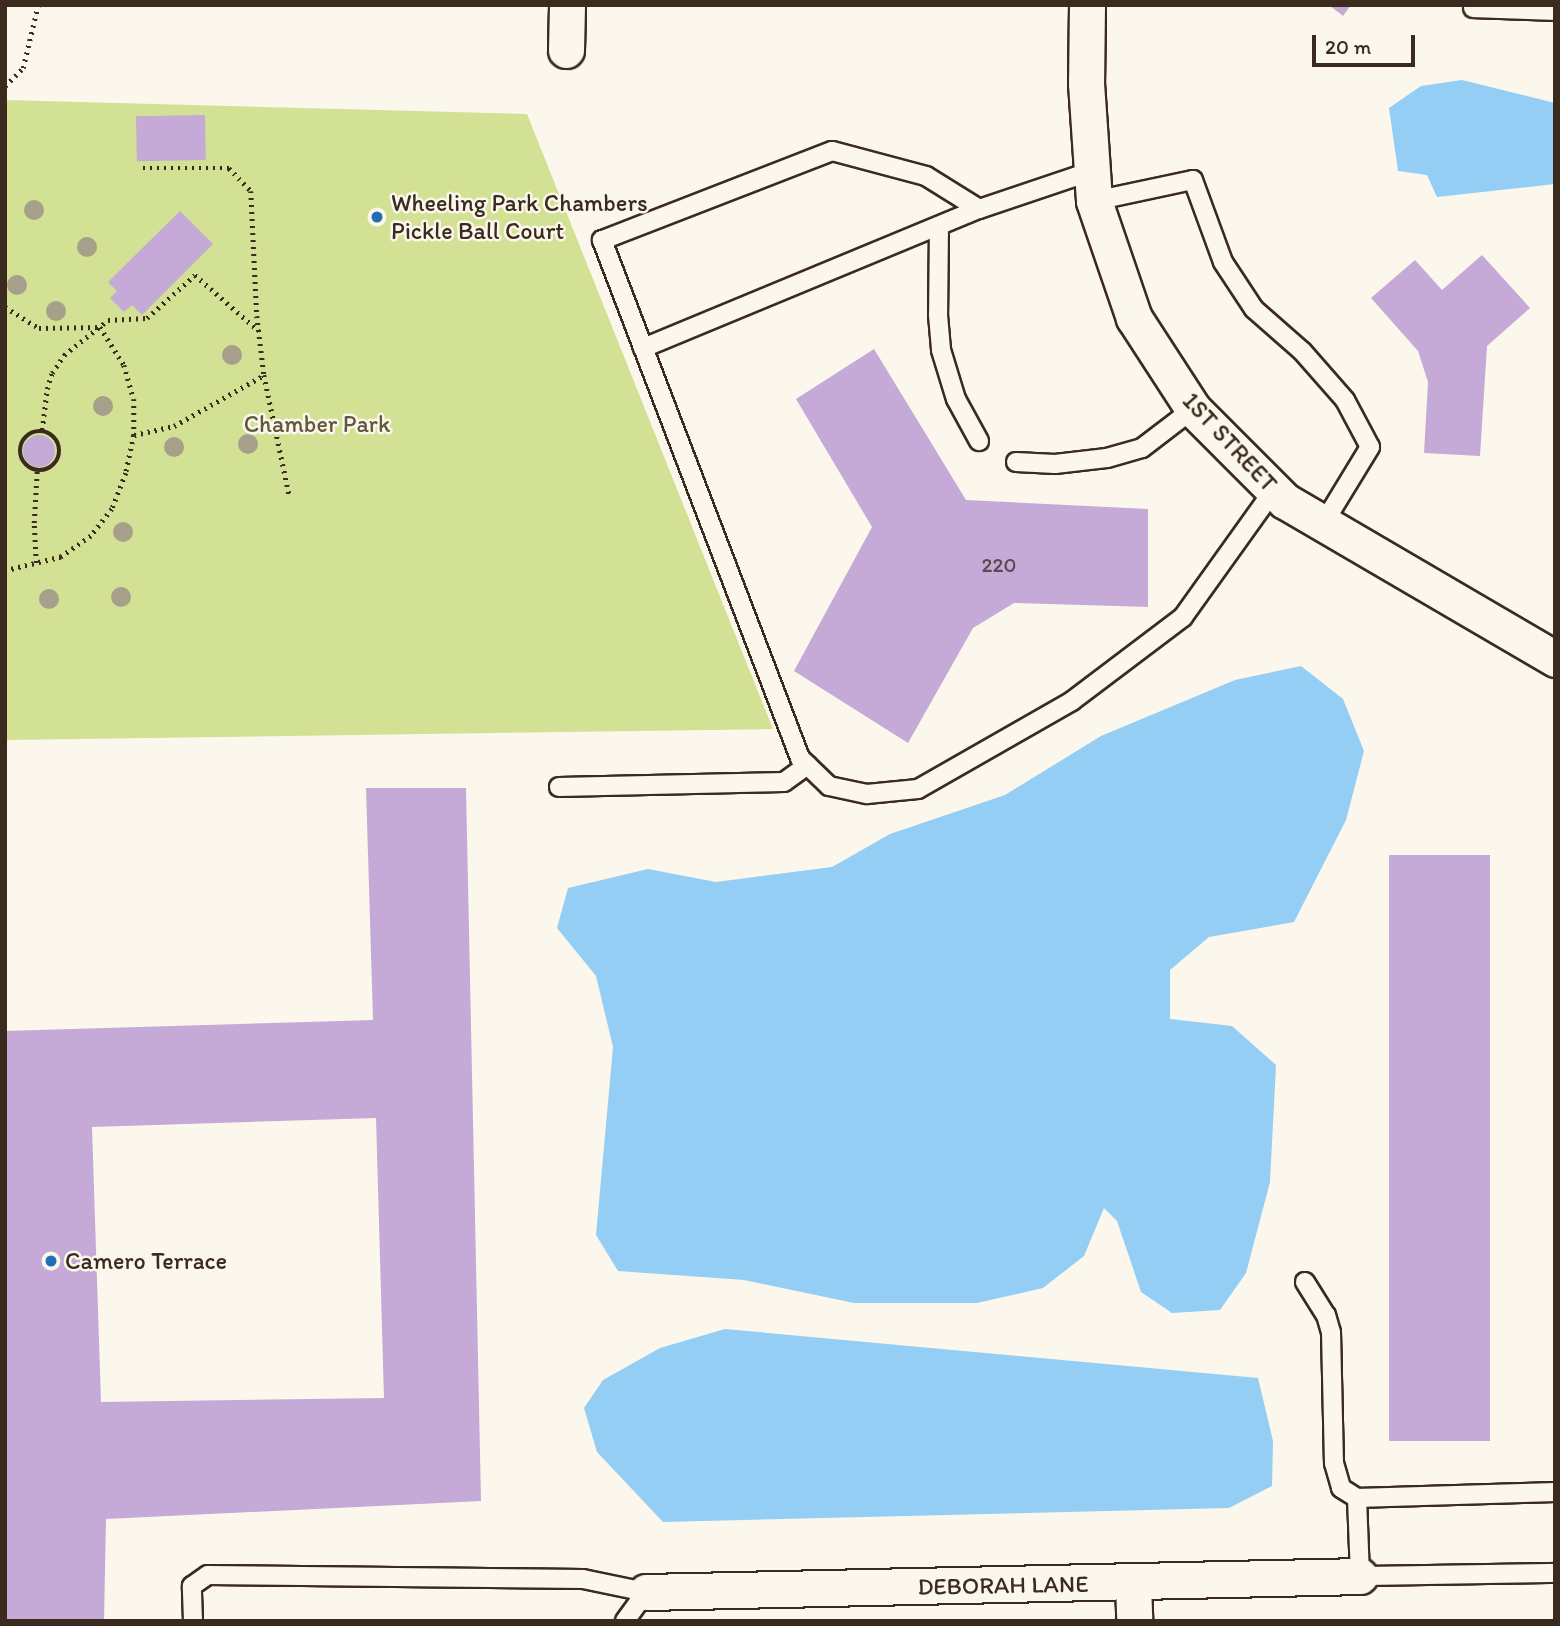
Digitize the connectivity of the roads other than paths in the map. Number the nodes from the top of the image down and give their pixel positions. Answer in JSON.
{"nodes":[{"id":1,"x":567,"y":5,"type":"edge"},
{"id":2,"x":1087,"y":5,"type":"edge"},
{"id":3,"x":1473,"y":8,"type":"dead end"},
{"id":4,"x":1555,"y":11,"type":"edge"},
{"id":5,"x":566,"y":50,"type":"dead end"},
{"id":6,"x":1093,"y":186,"type":"junction"},
{"id":7,"x":979,"y":209,"type":"junction"},
{"id":8,"x":939,"y":226,"type":"junction"},
{"id":9,"x":643,"y":348,"type":"junction"},
{"id":10,"x":1193,"y":409,"type":"junction"},
{"id":11,"x":979,"y":441,"type":"dead end"},
{"id":12,"x":1016,"y":462,"type":"dead end"},
{"id":13,"x":1274,"y":490,"type":"junction"},
{"id":14,"x":1324,"y":524,"type":"junction"},
{"id":15,"x":1555,"y":659,"type":"edge"},
{"id":16,"x":807,"y":765,"type":"junction"},
{"id":17,"x":559,"y":787,"type":"dead end"},
{"id":18,"x":1305,"y":1282,"type":"dead end"},
{"id":19,"x":1555,"y":1492,"type":"edge"},
{"id":20,"x":1357,"y":1498,"type":"junction"},
{"id":21,"x":1555,"y":1573,"type":"edge"},
{"id":22,"x":1360,"y":1576,"type":"junction"},
{"id":23,"x":1133,"y":1583,"type":"junction"},
{"id":24,"x":646,"y":1592,"type":"junction"},
{"id":25,"x":193,"y":1621,"type":"edge"},
{"id":26,"x":625,"y":1621,"type":"edge"},
{"id":27,"x":1134,"y":1621,"type":"edge"}],
"edges":[{"from":1,"to":5,"type":"street"},
{"from":2,"to":6,"type":"street","name":"1ST STREET"},
{"from":3,"to":4,"type":"lane"},
{"from":6,"to":7,"type":"lane"},
{"from":6,"to":10,"type":"street","name":"1ST STREET"},
{"from":6,"to":14,"type":"lane"},
{"from":7,"to":8,"type":"lane"},
{"from":7,"to":9,"type":"lane"},
{"from":8,"to":9,"type":"lane"},
{"from":8,"to":11,"type":"lane"},
{"from":9,"to":16,"type":"lane"},
{"from":10,"to":12,"type":"lane"},
{"from":10,"to":13,"type":"street","name":"1ST STREET"},
{"from":13,"to":14,"type":"street","name":"1ST STREET"},
{"from":13,"to":16,"type":"lane"},
{"from":14,"to":15,"type":"street","name":"1ST STREET"},
{"from":16,"to":17,"type":"lane"},
{"from":18,"to":20,"type":"lane"},
{"from":19,"to":20,"type":"lane"},
{"from":20,"to":22,"type":"lane"},
{"from":21,"to":22,"type":"lane"},
{"from":22,"to":23,"type":"street","name":"DEBORAH LANE"},
{"from":23,"to":24,"type":"street","name":"DEBORAH LANE"},
{"from":23,"to":27,"type":"street"},
{"from":24,"to":25,"type":"lane"},
{"from":24,"to":26,"type":"lane"}]}
